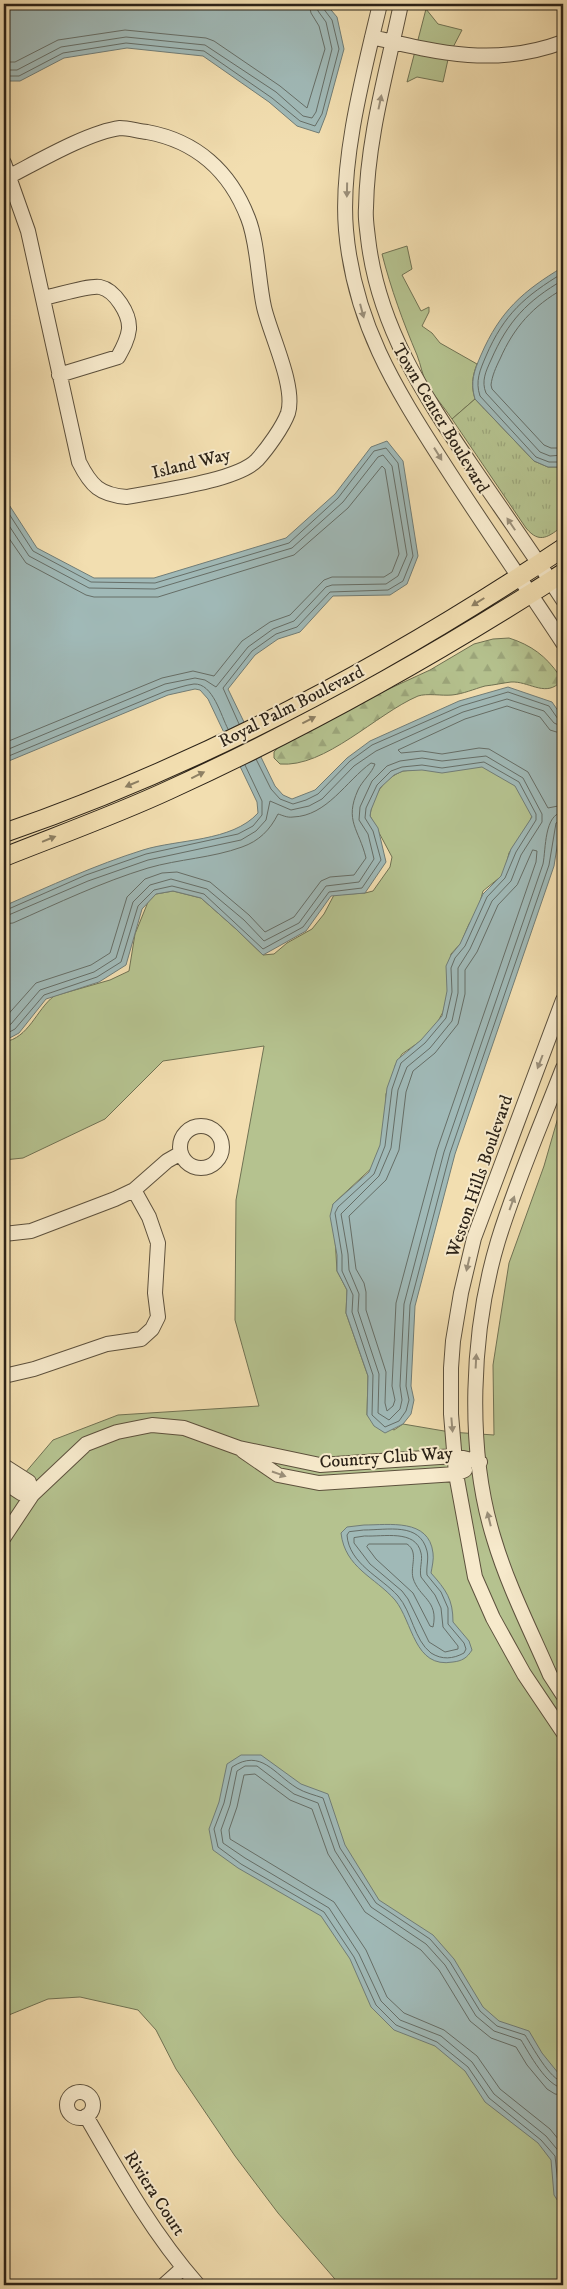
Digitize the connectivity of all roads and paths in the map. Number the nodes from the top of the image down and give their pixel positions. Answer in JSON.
{"nodes":[{"id":1,"x":380,"y":4,"type":"edge"},
{"id":2,"x":401,"y":4,"type":"edge"},
{"id":3,"x":372,"y":37,"type":"junction"},
{"id":4,"x":394,"y":42,"type":"junction"},
{"id":5,"x":563,"y":42,"type":"edge"},
{"id":6,"x":4,"y":163,"type":"edge"},
{"id":7,"x":10,"y":176,"type":"junction"},
{"id":8,"x":370,"y":257,"type":"junction"},
{"id":9,"x":350,"y":264,"type":"junction"},
{"id":10,"x":42,"y":298,"type":"junction"},
{"id":11,"x":59,"y":375,"type":"junction"},
{"id":12,"x":563,"y":548,"type":"edge"},
{"id":13,"x":539,"y":564,"type":"junction"},
{"id":14,"x":520,"y":576,"type":"junction"},
{"id":15,"x":557,"y":577,"type":"edge"},
{"id":16,"x":531,"y":593,"type":"junction"},
{"id":17,"x":563,"y":600,"type":"edge"},
{"id":18,"x":563,"y":643,"type":"edge"},
{"id":19,"x":4,"y":833,"type":"edge"},
{"id":20,"x":4,"y":857,"type":"edge"},
{"id":21,"x":563,"y":1000,"type":"edge"},
{"id":22,"x":563,"y":1068,"type":"edge"},
{"id":23,"x":181,"y":1153,"type":"dead end"},
{"id":24,"x":134,"y":1190,"type":"junction"},
{"id":25,"x":4,"y":1234,"type":"edge"},
{"id":26,"x":4,"y":1376,"type":"edge"},
{"id":27,"x":239,"y":1448,"type":"junction"},
{"id":28,"x":455,"y":1456,"type":"junction"},
{"id":29,"x":480,"y":1462,"type":"junction"},
{"id":30,"x":4,"y":1466,"type":"edge"},
{"id":31,"x":456,"y":1474,"type":"junction"},
{"id":32,"x":4,"y":1482,"type":"edge"},
{"id":33,"x":32,"y":1495,"type":"junction"},
{"id":34,"x":4,"y":1537,"type":"edge"},
{"id":35,"x":563,"y":1695,"type":"edge"},
{"id":36,"x":563,"y":1703,"type":"edge"},
{"id":37,"x":548,"y":1712,"type":"junction"},
{"id":38,"x":563,"y":1732,"type":"edge"},
{"id":39,"x":86,"y":2116,"type":"dead end"},
{"id":40,"x":183,"y":2268,"type":"junction"},
{"id":41,"x":164,"y":2285,"type":"edge"},
{"id":42,"x":198,"y":2285,"type":"edge"}],
"edges":[{"from":1,"to":3,"type":"street","name":"Town Center Boulevard"},
{"from":2,"to":4,"type":"street","name":"Town Center Boulevard"},
{"from":3,"to":4,"type":"street"},
{"from":3,"to":9,"type":"street","name":"Town Center Boulevard","one_way":true},
{"from":4,"to":5,"type":"street"},
{"from":8,"to":4,"type":"street","name":"Town Center Boulevard","one_way":true},
{"from":6,"to":7,"type":"street","name":"Island Way"},
{"from":7,"to":10,"type":"street","name":"Island Way"},
{"from":7,"to":11,"type":"street","name":"Island Way"},
{"from":8,"to":9,"type":"street"},
{"from":13,"to":8,"type":"street","name":"Town Center Boulevard","one_way":true},
{"from":9,"to":14,"type":"street","name":"Town Center Boulevard","one_way":true},
{"from":10,"to":11,"type":"street","name":"Island Way"},
{"from":10,"to":11,"type":"street"},
{"from":12,"to":13,"type":"main road","name":"Royal Palm Boulevard"},
{"from":13,"to":14,"type":"main road","name":"Royal Palm Boulevard"},
{"from":13,"to":15,"type":"street"},
{"from":14,"to":16,"type":"street"},
{"from":14,"to":19,"type":"main road","name":"Royal Palm Boulevard","one_way":true},
{"from":15,"to":16,"type":"main road","name":"Royal Palm Boulevard"},
{"from":15,"to":17,"type":"street"},
{"from":16,"to":18,"type":"street"},
{"from":20,"to":16,"type":"main road","name":"Royal Palm Boulevard","one_way":true},
{"from":21,"to":28,"type":"street","name":"Weston Hills Boulevard","one_way":true},
{"from":29,"to":22,"type":"street","one_way":true},
{"from":23,"to":24,"type":"street"},
{"from":24,"to":25,"type":"street"},
{"from":24,"to":26,"type":"street"},
{"from":27,"to":28,"type":"street","name":"Country Club Way"},
{"from":27,"to":31,"type":"street","name":"Country Club Way","one_way":true},
{"from":27,"to":33,"type":"street","name":"Country Club Way"},
{"from":28,"to":29,"type":"street","name":"Country Club Way"},
{"from":28,"to":31,"type":"street","name":"Weston Hills Boulevard"},
{"from":29,"to":31,"type":"street","name":"Country Club Way"},
{"from":35,"to":29,"type":"street","one_way":true},
{"from":30,"to":33,"type":"street"},
{"from":31,"to":37,"type":"street","name":"Weston Hills Boulevard"},
{"from":32,"to":33,"type":"street"},
{"from":33,"to":34,"type":"street","name":"Country Club Way"},
{"from":36,"to":37,"type":"street"},
{"from":37,"to":38,"type":"street","name":"Weston Hills Boulevard"},
{"from":39,"to":40,"type":"street","name":"Riviera Court"},
{"from":40,"to":41,"type":"street"},
{"from":40,"to":42,"type":"street","name":"Riviera Court"}]}
